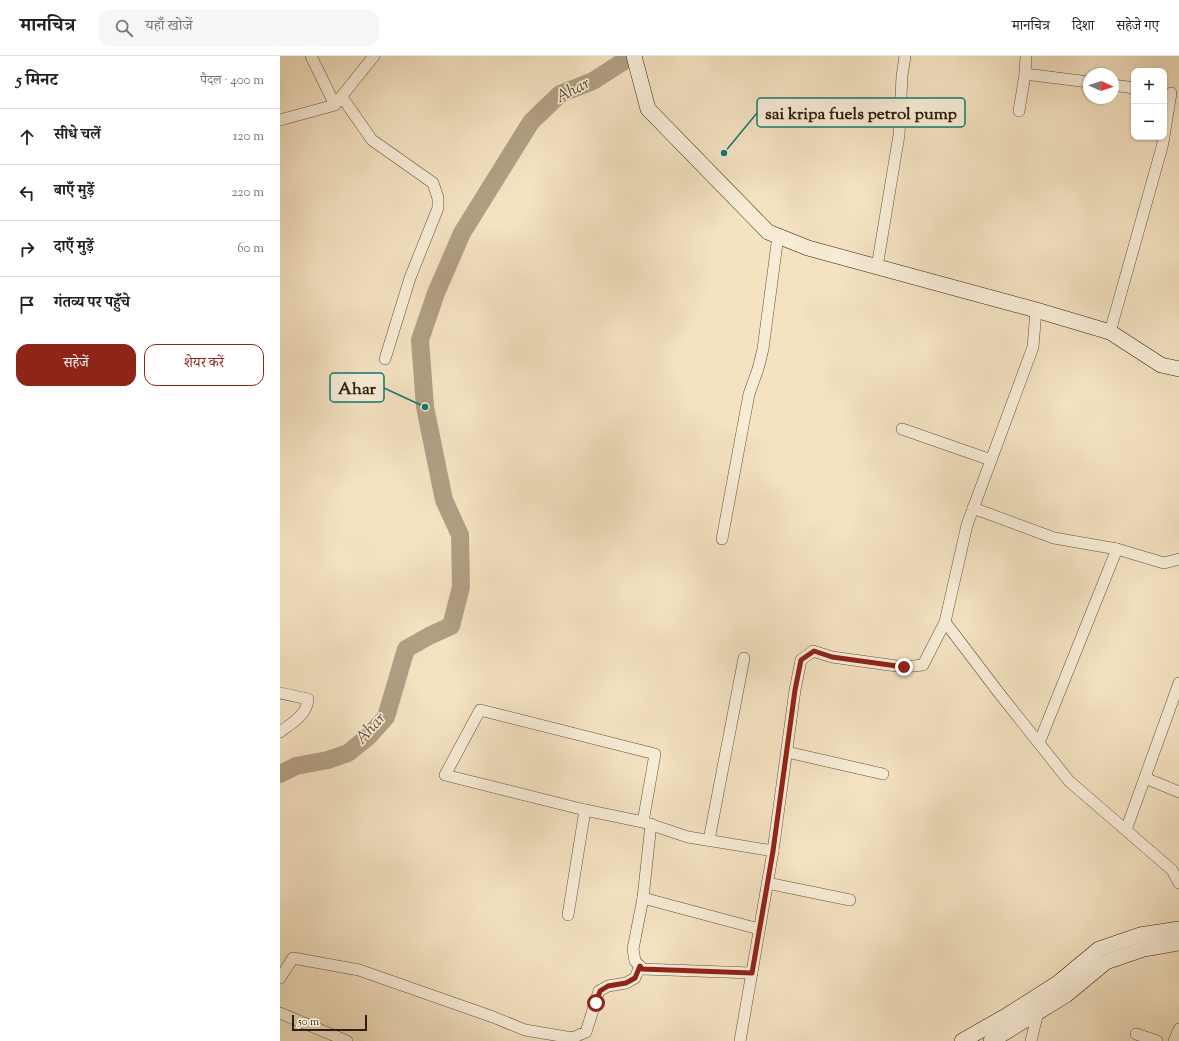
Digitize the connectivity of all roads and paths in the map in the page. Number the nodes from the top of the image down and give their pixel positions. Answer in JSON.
{"nodes":[{"id":1,"x":311,"y":56,"type":"edge"},
{"id":2,"x":374,"y":56,"type":"edge"},
{"id":3,"x":634,"y":56,"type":"edge"},
{"id":4,"x":905,"y":56,"type":"edge"},
{"id":5,"x":1026,"y":56,"type":"edge"},
{"id":6,"x":1025,"y":74,"type":"junction"},
{"id":7,"x":1083,"y":81,"type":"edge"},
{"id":8,"x":1119,"y":87,"type":"edge"},
{"id":9,"x":1131,"y":88,"type":"edge"},
{"id":10,"x":1171,"y":93,"type":"edge"},
{"id":11,"x":338,"y":101,"type":"junction"},
{"id":12,"x":1019,"y":111,"type":"dead end"},
{"id":13,"x":1167,"y":118,"type":"edge"},
{"id":14,"x":280,"y":120,"type":"edge"},
{"id":15,"x":1163,"y":140,"type":"edge"},
{"id":16,"x":778,"y":236,"type":"junction"},
{"id":17,"x":877,"y":267,"type":"junction"},
{"id":18,"x":1036,"y":310,"type":"junction"},
{"id":19,"x":1110,"y":332,"type":"junction"},
{"id":20,"x":385,"y":359,"type":"dead end"},
{"id":21,"x":1179,"y":369,"type":"edge"},
{"id":22,"x":902,"y":429,"type":"dead end"},
{"id":23,"x":991,"y":460,"type":"junction"},
{"id":24,"x":973,"y":508,"type":"junction"},
{"id":25,"x":722,"y":539,"type":"dead end"},
{"id":26,"x":1118,"y":549,"type":"junction"},
{"id":27,"x":1179,"y":559,"type":"edge"},
{"id":28,"x":945,"y":622,"type":"junction"},
{"id":29,"x":744,"y":658,"type":"dead end"},
{"id":30,"x":1179,"y":683,"type":"edge"},
{"id":31,"x":280,"y":693,"type":"edge"},
{"id":32,"x":280,"y":732,"type":"edge"},
{"id":33,"x":1039,"y":743,"type":"junction"},
{"id":34,"x":787,"y":752,"type":"junction"},
{"id":35,"x":883,"y":774,"type":"dead end"},
{"id":36,"x":1145,"y":778,"type":"junction"},
{"id":37,"x":1179,"y":792,"type":"edge"},
{"id":38,"x":584,"y":810,"type":"junction"},
{"id":39,"x":647,"y":823,"type":"junction"},
{"id":40,"x":1126,"y":830,"type":"junction"},
{"id":41,"x":709,"y":840,"type":"junction"},
{"id":42,"x":773,"y":851,"type":"junction"},
{"id":43,"x":767,"y":883,"type":"junction"},
{"id":44,"x":1179,"y":883,"type":"edge"},
{"id":45,"x":643,"y":898,"type":"junction"},
{"id":46,"x":850,"y":900,"type":"dead end"},
{"id":47,"x":568,"y":915,"type":"dead end"},
{"id":48,"x":1179,"y":928,"type":"edge"},
{"id":49,"x":759,"y":929,"type":"junction"},
{"id":50,"x":1179,"y":943,"type":"edge"},
{"id":51,"x":640,"y":966,"type":"junction"},
{"id":52,"x":752,"y":973,"type":"junction"},
{"id":53,"x":280,"y":978,"type":"edge"},
{"id":54,"x":1038,"y":1012,"type":"junction"},
{"id":55,"x":280,"y":1013,"type":"edge"},
{"id":56,"x":1179,"y":1029,"type":"edge"},
{"id":57,"x":1136,"y":1034,"type":"dead end"},
{"id":58,"x":523,"y":1036,"type":"edge"},
{"id":59,"x":347,"y":1041,"type":"edge"},
{"id":60,"x":740,"y":1041,"type":"edge"},
{"id":61,"x":962,"y":1041,"type":"edge"},
{"id":62,"x":991,"y":1041,"type":"edge"},
{"id":63,"x":1031,"y":1041,"type":"edge"},
{"id":64,"x":1157,"y":1041,"type":"edge"},
{"id":65,"x":1174,"y":1041,"type":"edge"}],
"edges":[{"from":1,"to":11,"type":"street"},
{"from":2,"to":11,"type":"street"},
{"from":3,"to":16,"type":"street"},
{"from":4,"to":17,"type":"street"},
{"from":5,"to":6,"type":"street"},
{"from":6,"to":7,"type":"street"},
{"from":6,"to":12,"type":"street"},
{"from":8,"to":9,"type":"street"},
{"from":10,"to":13,"type":"street"},
{"from":11,"to":14,"type":"street"},
{"from":11,"to":20,"type":"street"},
{"from":15,"to":19,"type":"street"},
{"from":16,"to":17,"type":"street"},
{"from":16,"to":25,"type":"street"},
{"from":17,"to":18,"type":"street"},
{"from":18,"to":19,"type":"street"},
{"from":18,"to":23,"type":"street"},
{"from":19,"to":21,"type":"street"},
{"from":22,"to":23,"type":"street"},
{"from":23,"to":24,"type":"street"},
{"from":24,"to":26,"type":"street"},
{"from":24,"to":28,"type":"street"},
{"from":26,"to":27,"type":"street"},
{"from":26,"to":33,"type":"street"},
{"from":28,"to":33,"type":"street"},
{"from":28,"to":34,"type":"street"},
{"from":29,"to":41,"type":"street"},
{"from":30,"to":36,"type":"street"},
{"from":31,"to":32,"type":"street"},
{"from":33,"to":40,"type":"street"},
{"from":34,"to":35,"type":"street"},
{"from":34,"to":42,"type":"street"},
{"from":36,"to":37,"type":"street"},
{"from":36,"to":40,"type":"street"},
{"from":38,"to":39,"type":"street"},
{"from":38,"to":39,"type":"street"},
{"from":38,"to":47,"type":"street"},
{"from":39,"to":41,"type":"street"},
{"from":39,"to":45,"type":"street"},
{"from":40,"to":44,"type":"street"},
{"from":41,"to":42,"type":"street"},
{"from":42,"to":43,"type":"street"},
{"from":43,"to":46,"type":"street"},
{"from":43,"to":49,"type":"street"},
{"from":45,"to":49,"type":"street"},
{"from":45,"to":51,"type":"street"},
{"from":48,"to":61,"type":"street"},
{"from":49,"to":52,"type":"street"},
{"from":50,"to":54,"type":"street"},
{"from":51,"to":52,"type":"street"},
{"from":51,"to":58,"type":"street"},
{"from":52,"to":60,"type":"street"},
{"from":53,"to":58,"type":"street"},
{"from":54,"to":62,"type":"street"},
{"from":54,"to":63,"type":"street"},
{"from":55,"to":59,"type":"street"},
{"from":56,"to":65,"type":"street"},
{"from":57,"to":64,"type":"street"}]}
